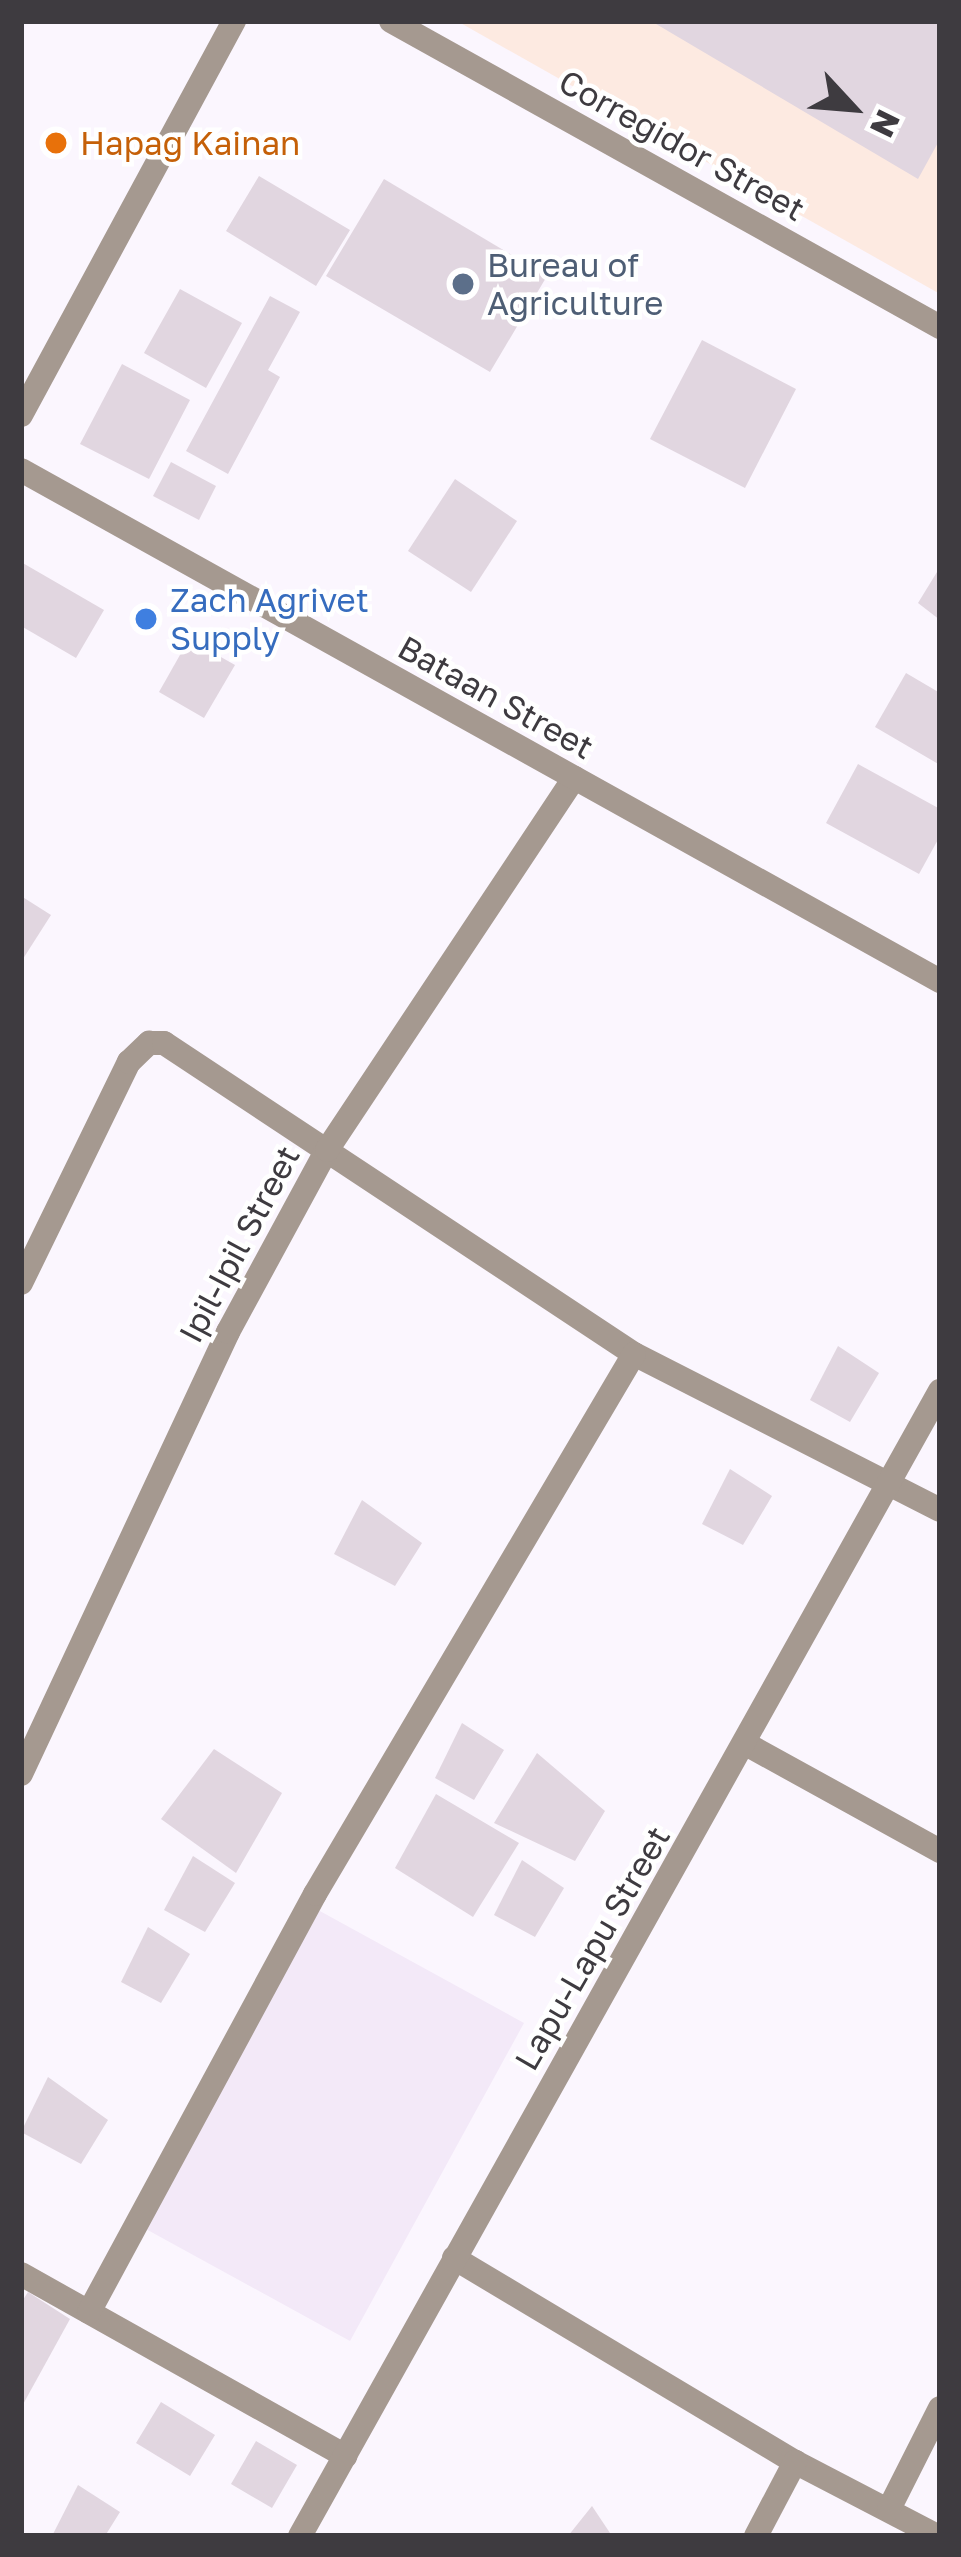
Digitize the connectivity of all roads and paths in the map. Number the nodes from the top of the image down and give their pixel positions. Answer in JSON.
{"nodes":[{"id":1,"x":234,"y":21,"type":"edge"},
{"id":2,"x":392,"y":21,"type":"edge"},
{"id":3,"x":940,"y":327,"type":"edge"},
{"id":4,"x":21,"y":415,"type":"edge"},
{"id":5,"x":21,"y":470,"type":"edge"},
{"id":6,"x":574,"y":778,"type":"junction"},
{"id":7,"x":940,"y":981,"type":"edge"},
{"id":8,"x":327,"y":1150,"type":"junction"},
{"id":9,"x":21,"y":1283,"type":"edge"},
{"id":10,"x":634,"y":1354,"type":"junction"},
{"id":11,"x":940,"y":1391,"type":"edge"},
{"id":12,"x":890,"y":1482,"type":"junction"},
{"id":13,"x":940,"y":1510,"type":"edge"},
{"id":14,"x":746,"y":1744,"type":"junction"},
{"id":15,"x":21,"y":1774,"type":"edge"},
{"id":16,"x":940,"y":1851,"type":"edge"},
{"id":17,"x":454,"y":2258,"type":"junction"},
{"id":18,"x":21,"y":2274,"type":"edge"},
{"id":19,"x":89,"y":2312,"type":"junction"},
{"id":20,"x":940,"y":2408,"type":"edge"},
{"id":21,"x":345,"y":2456,"type":"junction"},
{"id":22,"x":796,"y":2462,"type":"junction"},
{"id":23,"x":889,"y":2509,"type":"junction"},
{"id":24,"x":300,"y":2536,"type":"edge"},
{"id":25,"x":756,"y":2536,"type":"edge"},
{"id":26,"x":937,"y":2536,"type":"edge"}],
"edges":[{"from":1,"to":4,"type":"street"},
{"from":2,"to":3,"type":"street","name":"Corregidor Street"},
{"from":5,"to":6,"type":"street","name":"Bataan Street"},
{"from":6,"to":7,"type":"street","name":"Bataan Street"},
{"from":6,"to":8,"type":"street","name":"Ipil-Ipil Street"},
{"from":8,"to":9,"type":"street"},
{"from":8,"to":10,"type":"street"},
{"from":8,"to":15,"type":"street","name":"Ipil-Ipil Street"},
{"from":10,"to":12,"type":"street"},
{"from":10,"to":19,"type":"street"},
{"from":11,"to":12,"type":"street","name":"Lapu-Lapu Street"},
{"from":12,"to":13,"type":"street"},
{"from":12,"to":14,"type":"street","name":"Lapu-Lapu Street"},
{"from":14,"to":16,"type":"street"},
{"from":14,"to":17,"type":"street","name":"Lapu-Lapu Street"},
{"from":17,"to":21,"type":"street","name":"Lapu-Lapu Street"},
{"from":17,"to":22,"type":"street"},
{"from":18,"to":19,"type":"street"},
{"from":19,"to":21,"type":"street"},
{"from":20,"to":23,"type":"street"},
{"from":21,"to":24,"type":"street","name":"Lapu-Lapu Street"},
{"from":22,"to":23,"type":"street"},
{"from":22,"to":25,"type":"street"},
{"from":23,"to":26,"type":"street"}]}
